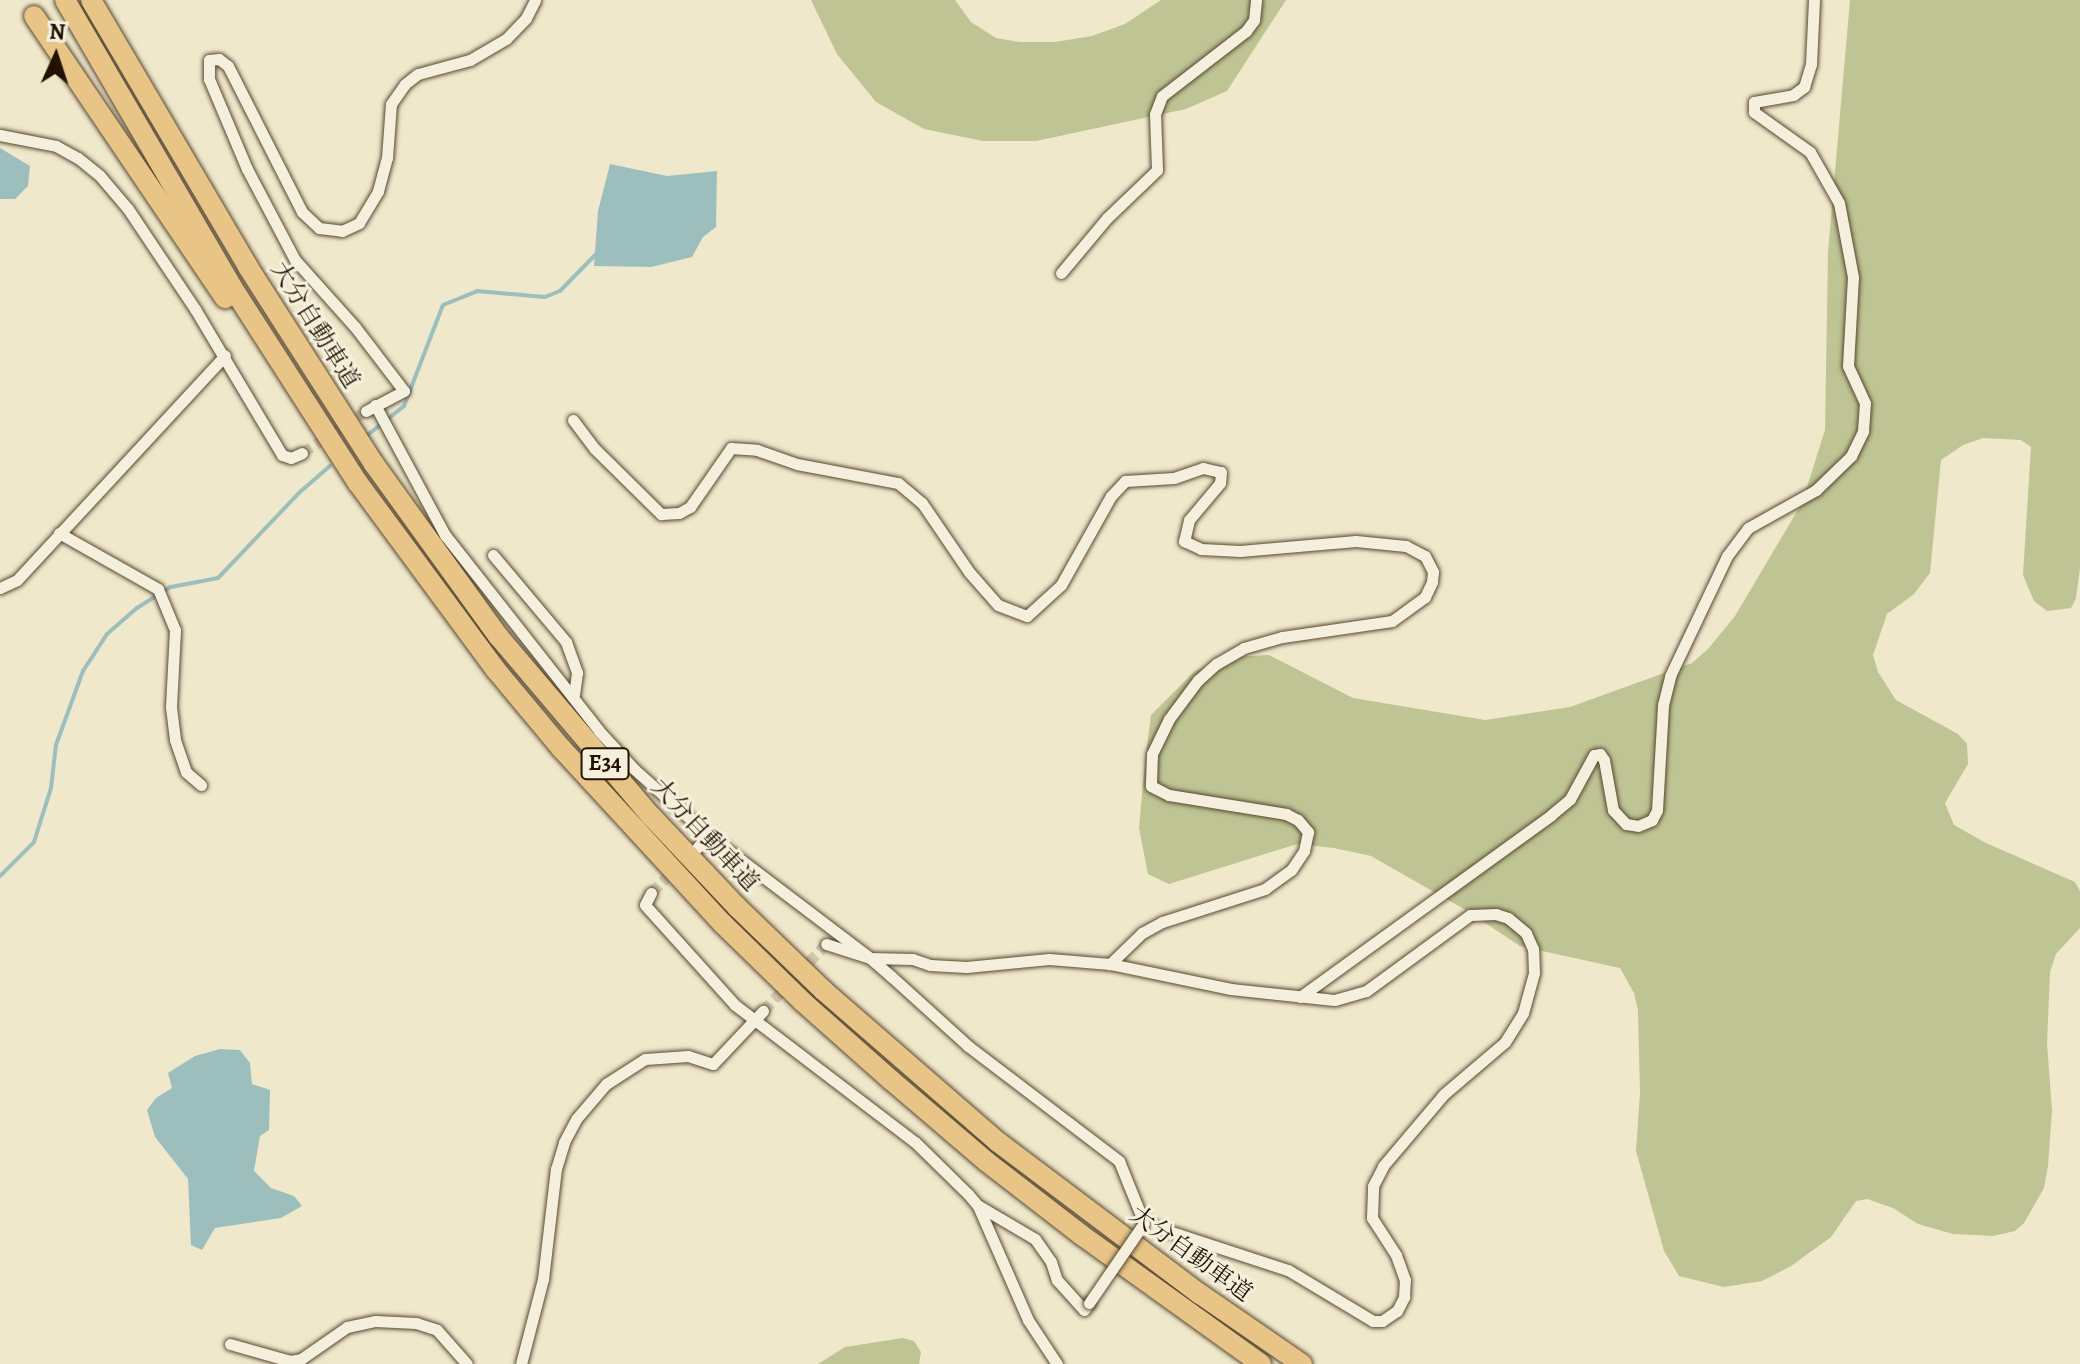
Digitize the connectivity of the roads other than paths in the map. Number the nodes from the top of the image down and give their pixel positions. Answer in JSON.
{"nodes":[{"id":1,"x":65,"y":0,"type":"edge"},
{"id":2,"x":91,"y":0,"type":"edge"},
{"id":3,"x":104,"y":0,"type":"edge"},
{"id":4,"x":535,"y":0,"type":"edge"},
{"id":5,"x":1256,"y":0,"type":"edge"},
{"id":6,"x":1814,"y":0,"type":"edge"},
{"id":7,"x":34,"y":16,"type":"dead end"},
{"id":8,"x":0,"y":135,"type":"edge"},
{"id":9,"x":248,"y":267,"type":"junction"},
{"id":10,"x":1061,"y":273,"type":"dead end"},
{"id":11,"x":225,"y":355,"type":"junction"},
{"id":12,"x":573,"y":420,"type":"dead end"},
{"id":13,"x":302,"y":453,"type":"dead end"},
{"id":14,"x":358,"y":483,"type":"junction"},
{"id":15,"x":59,"y":533,"type":"junction"},
{"id":16,"x":493,"y":555,"type":"dead end"},
{"id":17,"x":0,"y":588,"type":"edge"},
{"id":18,"x":574,"y":695,"type":"junction"},
{"id":19,"x":201,"y":785,"type":"dead end"},
{"id":20,"x":708,"y":835,"type":"junction"},
{"id":21,"x":696,"y":849,"type":"dead end"},
{"id":22,"x":651,"y":893,"type":"dead end"},
{"id":23,"x":826,"y":944,"type":"dead end"},
{"id":24,"x":870,"y":958,"type":"junction"},
{"id":25,"x":1110,"y":964,"type":"junction"},
{"id":26,"x":1299,"y":997,"type":"junction"},
{"id":27,"x":759,"y":1015,"type":"junction"},
{"id":28,"x":978,"y":1206,"type":"junction"},
{"id":29,"x":1144,"y":1223,"type":"junction"},
{"id":30,"x":230,"y":1344,"type":"dead end"},
{"id":31,"x":467,"y":1364,"type":"edge"},
{"id":32,"x":521,"y":1364,"type":"edge"},
{"id":33,"x":1057,"y":1364,"type":"edge"},
{"id":34,"x":1261,"y":1364,"type":"edge"},
{"id":35,"x":1302,"y":1364,"type":"edge"}],
"edges":[{"from":1,"to":14,"type":"highway","name":"大分自動車道","number":"E34"},
{"from":2,"to":9,"type":"highway","name":"大分自動車道","number":"E34"},
{"from":3,"to":9,"type":"highway"},
{"from":4,"to":18,"type":"street"},
{"from":5,"to":10,"type":"street"},
{"from":6,"to":26,"type":"street"},
{"from":7,"to":14,"type":"highway"},
{"from":8,"to":11,"type":"street"},
{"from":9,"to":35,"type":"highway","name":"大分自動車道","number":"E34"},
{"from":11,"to":13,"type":"street"},
{"from":11,"to":15,"type":"street"},
{"from":12,"to":25,"type":"street"},
{"from":14,"to":34,"type":"highway","name":"大分自動車道","number":"E34"},
{"from":15,"to":17,"type":"street"},
{"from":15,"to":19,"type":"street"},
{"from":16,"to":18,"type":"street"},
{"from":18,"to":20,"type":"street"},
{"from":20,"to":21,"type":"street"},
{"from":20,"to":24,"type":"street"},
{"from":22,"to":27,"type":"street"},
{"from":23,"to":24,"type":"street"},
{"from":24,"to":25,"type":"street"},
{"from":24,"to":29,"type":"street"},
{"from":25,"to":26,"type":"street"},
{"from":26,"to":29,"type":"street"},
{"from":27,"to":28,"type":"street"},
{"from":27,"to":32,"type":"street"},
{"from":28,"to":29,"type":"street","bridge":true},
{"from":28,"to":33,"type":"street"},
{"from":30,"to":31,"type":"street"}]}
